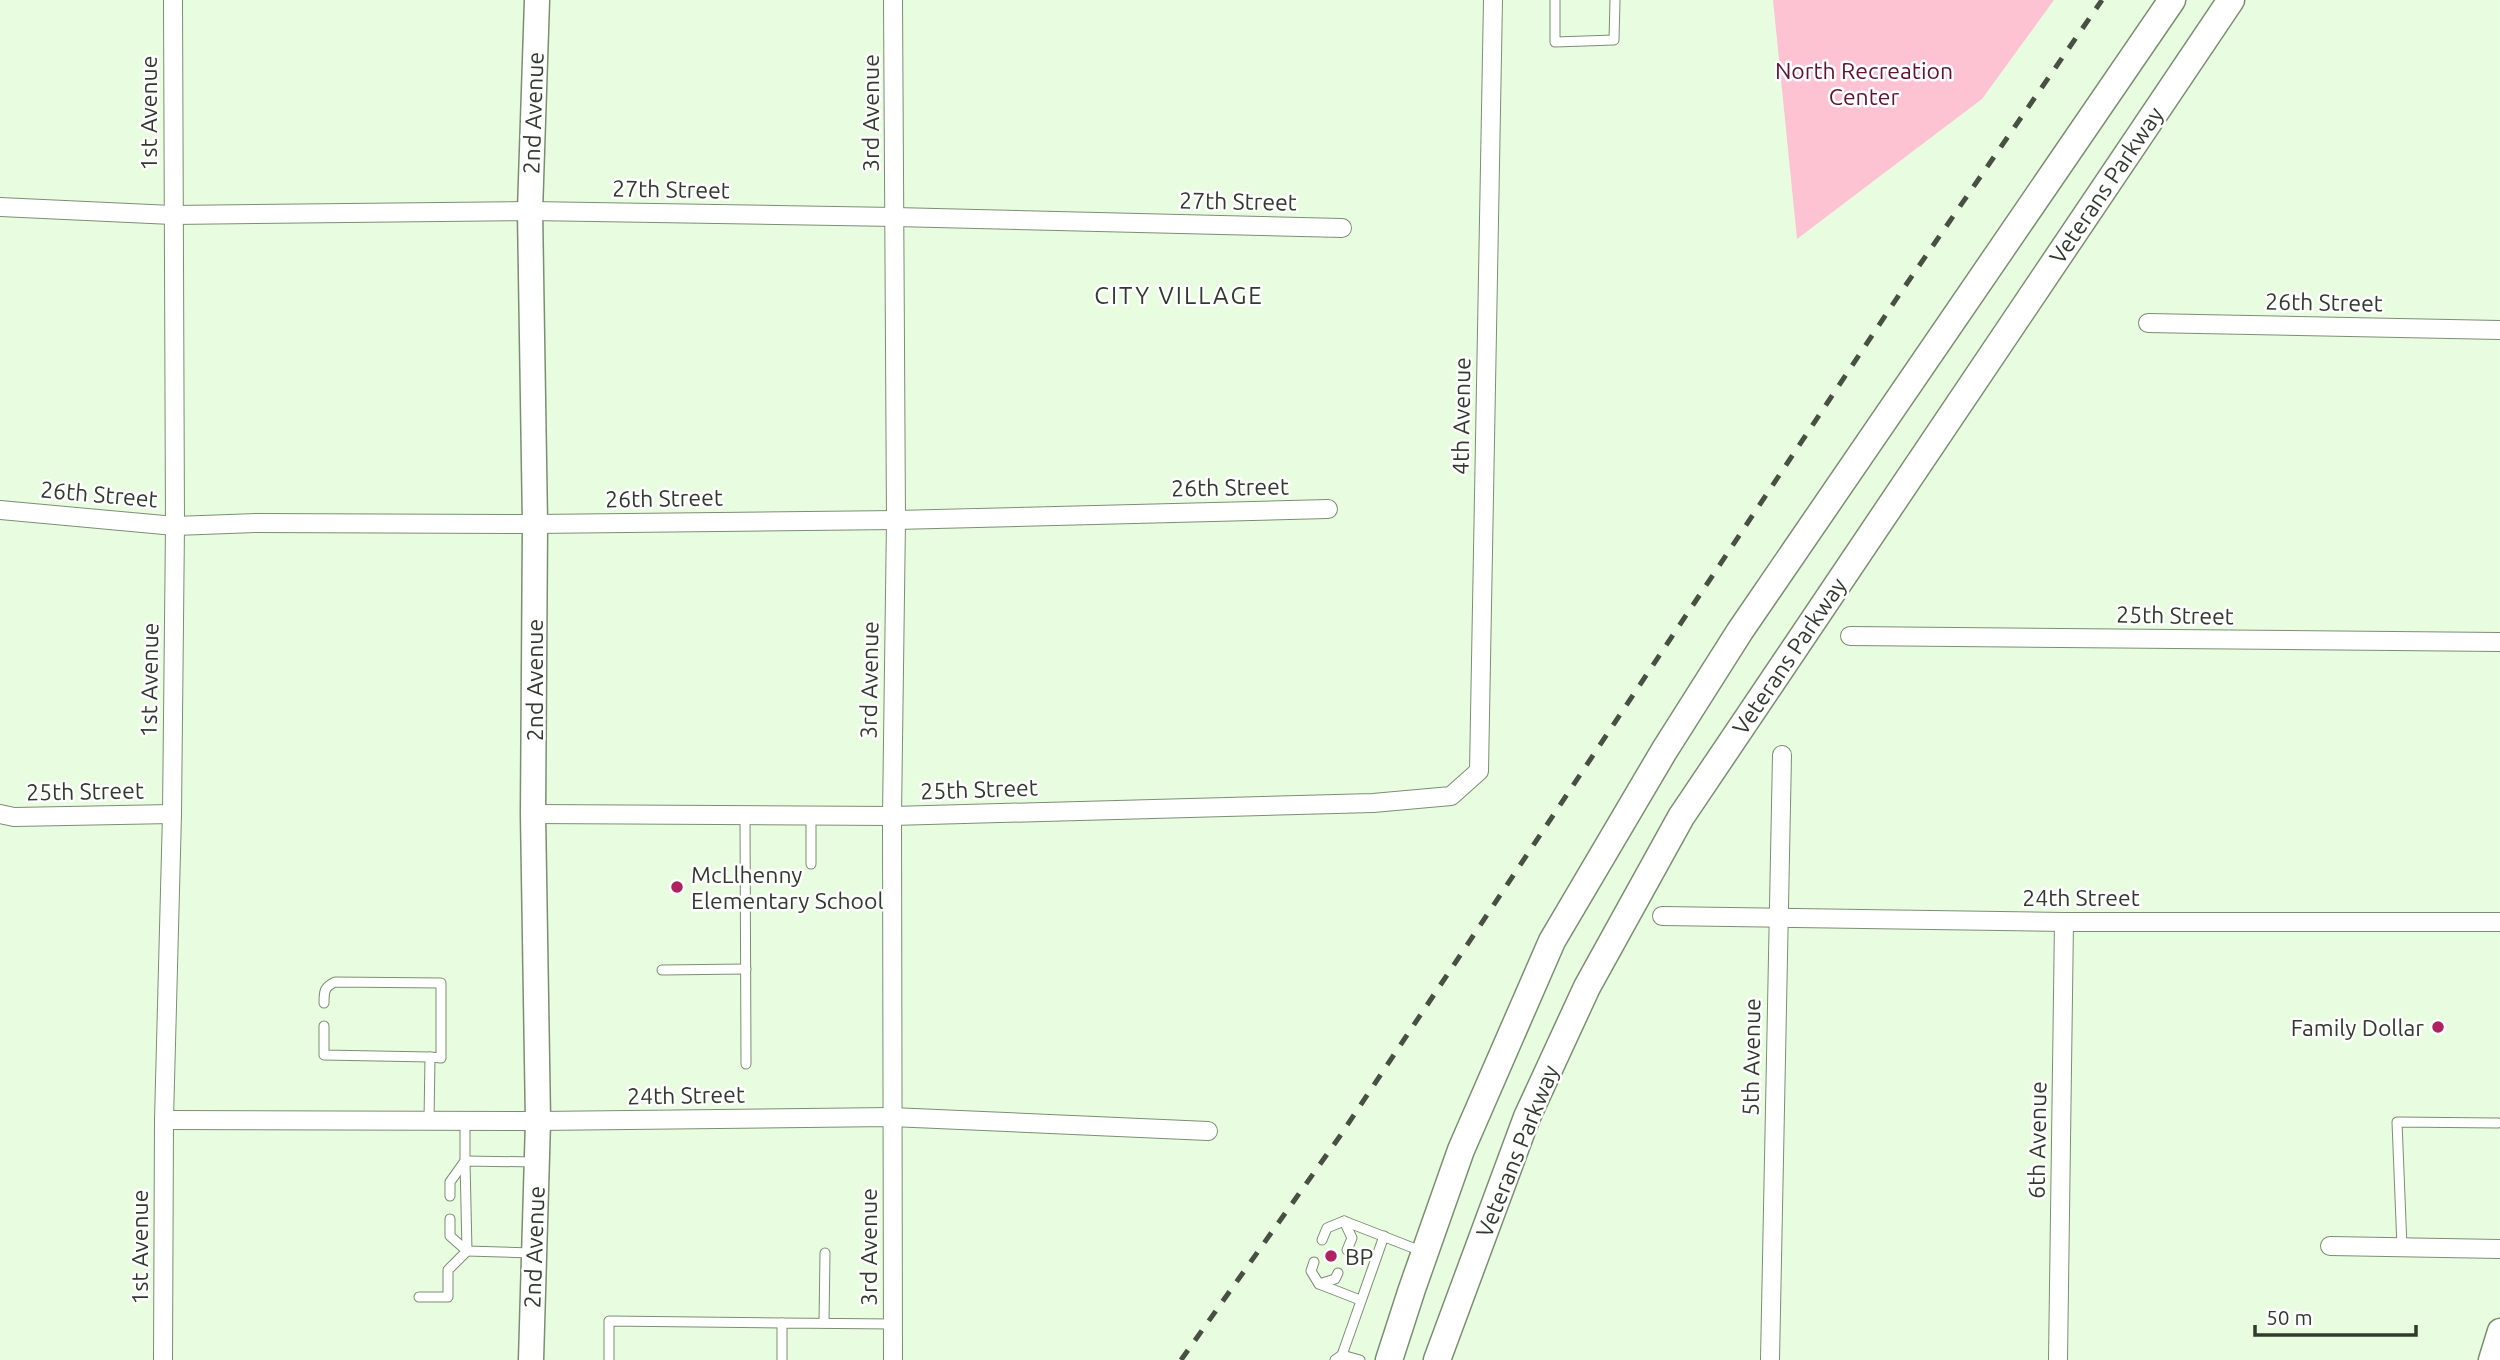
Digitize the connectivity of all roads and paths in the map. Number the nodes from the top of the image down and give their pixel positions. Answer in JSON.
{"nodes":[{"id":1,"x":173,"y":0,"type":"edge"},
{"id":2,"x":537,"y":0,"type":"edge"},
{"id":3,"x":893,"y":0,"type":"edge"},
{"id":4,"x":1493,"y":0,"type":"edge"},
{"id":5,"x":1556,"y":0,"type":"edge"},
{"id":6,"x":1615,"y":0,"type":"edge"},
{"id":7,"x":2172,"y":0,"type":"edge"},
{"id":8,"x":2231,"y":0,"type":"edge"},
{"id":9,"x":0,"y":207,"type":"edge"},
{"id":10,"x":530,"y":211,"type":"junction"},
{"id":11,"x":172,"y":215,"type":"junction"},
{"id":12,"x":895,"y":216,"type":"junction"},
{"id":13,"x":1342,"y":228,"type":"dead end"},
{"id":14,"x":2148,"y":323,"type":"dead end"},
{"id":15,"x":2500,"y":330,"type":"edge"},
{"id":16,"x":1328,"y":509,"type":"dead end"},
{"id":17,"x":0,"y":510,"type":"edge"},
{"id":18,"x":896,"y":520,"type":"junction"},
{"id":19,"x":535,"y":524,"type":"junction"},
{"id":20,"x":175,"y":526,"type":"junction"},
{"id":21,"x":1850,"y":636,"type":"dead end"},
{"id":22,"x":2500,"y":642,"type":"edge"},
{"id":23,"x":1782,"y":755,"type":"dead end"},
{"id":24,"x":1426,"y":799,"type":"joint"},
{"id":25,"x":0,"y":814,"type":"edge"},
{"id":26,"x":172,"y":814,"type":"junction"},
{"id":27,"x":533,"y":814,"type":"junction"},
{"id":28,"x":745,"y":815,"type":"junction"},
{"id":29,"x":811,"y":815,"type":"junction"},
{"id":30,"x":892,"y":816,"type":"junction"},
{"id":31,"x":811,"y":864,"type":"dead end"},
{"id":32,"x":1662,"y":916,"type":"dead end"},
{"id":33,"x":1779,"y":917,"type":"junction"},
{"id":34,"x":2064,"y":922,"type":"junction"},
{"id":35,"x":2500,"y":922,"type":"edge"},
{"id":36,"x":746,"y":968,"type":"junction"},
{"id":37,"x":662,"y":970,"type":"dead end"},
{"id":38,"x":324,"y":1003,"type":"dead end"},
{"id":39,"x":324,"y":1026,"type":"dead end"},
{"id":40,"x":430,"y":1057,"type":"junction"},
{"id":41,"x":746,"y":1064,"type":"dead end"},
{"id":42,"x":891,"y":1117,"type":"junction"},
{"id":43,"x":164,"y":1120,"type":"junction"},
{"id":44,"x":429,"y":1121,"type":"junction"},
{"id":45,"x":465,"y":1121,"type":"junction"},
{"id":46,"x":538,"y":1121,"type":"junction"},
{"id":47,"x":2499,"y":1122,"type":"edge"},
{"id":48,"x":1208,"y":1131,"type":"dead end"},
{"id":49,"x":465,"y":1161,"type":"junction"},
{"id":50,"x":537,"y":1162,"type":"junction"},
{"id":51,"x":450,"y":1196,"type":"dead end"},
{"id":52,"x":450,"y":1219,"type":"dead end"},
{"id":53,"x":1344,"y":1221,"type":"junction"},
{"id":54,"x":1384,"y":1236,"type":"junction"},
{"id":55,"x":1322,"y":1240,"type":"dead end"},
{"id":56,"x":2330,"y":1246,"type":"dead end"},
{"id":57,"x":2402,"y":1247,"type":"junction"},
{"id":58,"x":2500,"y":1249,"type":"edge"},
{"id":59,"x":1347,"y":1250,"type":"dead end"},
{"id":60,"x":467,"y":1251,"type":"junction"},
{"id":61,"x":1425,"y":1252,"type":"junction"},
{"id":62,"x":534,"y":1253,"type":"junction"},
{"id":63,"x":825,"y":1253,"type":"dead end"},
{"id":64,"x":1314,"y":1262,"type":"dead end"},
{"id":65,"x":1338,"y":1273,"type":"dead end"},
{"id":66,"x":1319,"y":1284,"type":"junction"},
{"id":67,"x":419,"y":1297,"type":"dead end"},
{"id":68,"x":1360,"y":1300,"type":"junction"},
{"id":69,"x":782,"y":1323,"type":"junction"},
{"id":70,"x":824,"y":1323,"type":"junction"},
{"id":71,"x":892,"y":1324,"type":"junction"},
{"id":72,"x":2500,"y":1331,"type":"edge"},
{"id":73,"x":1338,"y":1358,"type":"edge"},
{"id":74,"x":163,"y":1360,"type":"edge"},
{"id":75,"x":531,"y":1360,"type":"edge"},
{"id":76,"x":609,"y":1360,"type":"edge"},
{"id":77,"x":782,"y":1360,"type":"edge"},
{"id":78,"x":893,"y":1360,"type":"edge"},
{"id":79,"x":1360,"y":1360,"type":"edge"},
{"id":80,"x":1389,"y":1360,"type":"edge"},
{"id":81,"x":1437,"y":1360,"type":"edge"},
{"id":82,"x":1770,"y":1360,"type":"edge"},
{"id":83,"x":2058,"y":1360,"type":"edge"},
{"id":84,"x":2491,"y":1360,"type":"edge"}],
"edges":[{"from":1,"to":11,"type":"street","name":"1st Avenue"},
{"from":2,"to":10,"type":"main road","name":"2nd Avenue"},
{"from":3,"to":12,"type":"street","name":"3rd Avenue"},
{"from":4,"to":24,"type":"street","name":"4th Avenue"},
{"from":5,"to":6,"type":"lane"},
{"from":7,"to":61,"type":"main road"},
{"from":8,"to":81,"type":"main road","name":"Veterans Parkway"},
{"from":9,"to":11,"type":"street","name":"27th Street"},
{"from":10,"to":11,"type":"street","name":"27th Street"},
{"from":10,"to":12,"type":"street","name":"27th Street"},
{"from":10,"to":19,"type":"main road","name":"2nd Avenue"},
{"from":11,"to":20,"type":"street","name":"1st Avenue"},
{"from":12,"to":13,"type":"street","name":"27th Street"},
{"from":12,"to":18,"type":"street","name":"3rd Avenue"},
{"from":14,"to":15,"type":"street","name":"26th Street"},
{"from":16,"to":18,"type":"street","name":"26th Street"},
{"from":17,"to":20,"type":"street","name":"26th Street"},
{"from":18,"to":19,"type":"street","name":"26th Street"},
{"from":18,"to":30,"type":"street","name":"3rd Avenue"},
{"from":19,"to":20,"type":"street","name":"26th Street"},
{"from":19,"to":27,"type":"main road","name":"2nd Avenue"},
{"from":20,"to":26,"type":"street","name":"1st Avenue"},
{"from":21,"to":22,"type":"street","name":"25th Street"},
{"from":23,"to":33,"type":"street","name":"5th Avenue"},
{"from":24,"to":30,"type":"street","name":"25th Street"},
{"from":25,"to":26,"type":"street","name":"25th Street"},
{"from":26,"to":43,"type":"street","name":"1st Avenue"},
{"from":27,"to":28,"type":"street","name":"25th Street"},
{"from":27,"to":46,"type":"main road","name":"2nd Avenue"},
{"from":28,"to":29,"type":"street","name":"25th Street"},
{"from":28,"to":36,"type":"lane"},
{"from":29,"to":30,"type":"street","name":"25th Street"},
{"from":29,"to":31,"type":"lane"},
{"from":30,"to":42,"type":"street","name":"3rd Avenue"},
{"from":32,"to":33,"type":"street","name":"24th Street"},
{"from":33,"to":34,"type":"street","name":"24th Street"},
{"from":33,"to":82,"type":"street","name":"5th Avenue"},
{"from":34,"to":35,"type":"street","name":"24th Street"},
{"from":34,"to":83,"type":"street","name":"6th Avenue"},
{"from":36,"to":37,"type":"lane"},
{"from":36,"to":41,"type":"lane"},
{"from":38,"to":40,"type":"lane"},
{"from":39,"to":40,"type":"lane"},
{"from":40,"to":44,"type":"lane"},
{"from":42,"to":46,"type":"street","name":"24th Street"},
{"from":42,"to":48,"type":"street","name":"24th Street"},
{"from":42,"to":71,"type":"street","name":"3rd Avenue"},
{"from":43,"to":44,"type":"street","name":"24th Street"},
{"from":43,"to":74,"type":"street","name":"1st Avenue"},
{"from":44,"to":45,"type":"street","name":"24th Street"},
{"from":45,"to":46,"type":"street","name":"24th Street"},
{"from":45,"to":49,"type":"lane"},
{"from":46,"to":50,"type":"main road","name":"2nd Avenue"},
{"from":47,"to":57,"type":"lane"},
{"from":49,"to":50,"type":"lane"},
{"from":49,"to":51,"type":"lane"},
{"from":49,"to":60,"type":"lane"},
{"from":50,"to":62,"type":"main road","name":"2nd Avenue"},
{"from":52,"to":60,"type":"lane"},
{"from":53,"to":54,"type":"lane"},
{"from":53,"to":55,"type":"lane"},
{"from":53,"to":59,"type":"lane"},
{"from":54,"to":61,"type":"lane"},
{"from":54,"to":68,"type":"lane"},
{"from":56,"to":57,"type":"street"},
{"from":57,"to":58,"type":"street"},
{"from":60,"to":62,"type":"lane"},
{"from":60,"to":67,"type":"lane"},
{"from":61,"to":80,"type":"main road"},
{"from":62,"to":75,"type":"main road","name":"2nd Avenue"},
{"from":63,"to":70,"type":"lane"},
{"from":64,"to":66,"type":"lane"},
{"from":65,"to":66,"type":"lane"},
{"from":66,"to":68,"type":"lane"},
{"from":68,"to":73,"type":"lane"},
{"from":69,"to":70,"type":"lane"},
{"from":69,"to":76,"type":"lane"},
{"from":69,"to":77,"type":"lane"},
{"from":70,"to":71,"type":"lane"},
{"from":71,"to":78,"type":"street","name":"3rd Avenue"},
{"from":72,"to":84,"type":"main road"},
{"from":73,"to":79,"type":"lane"}]}
